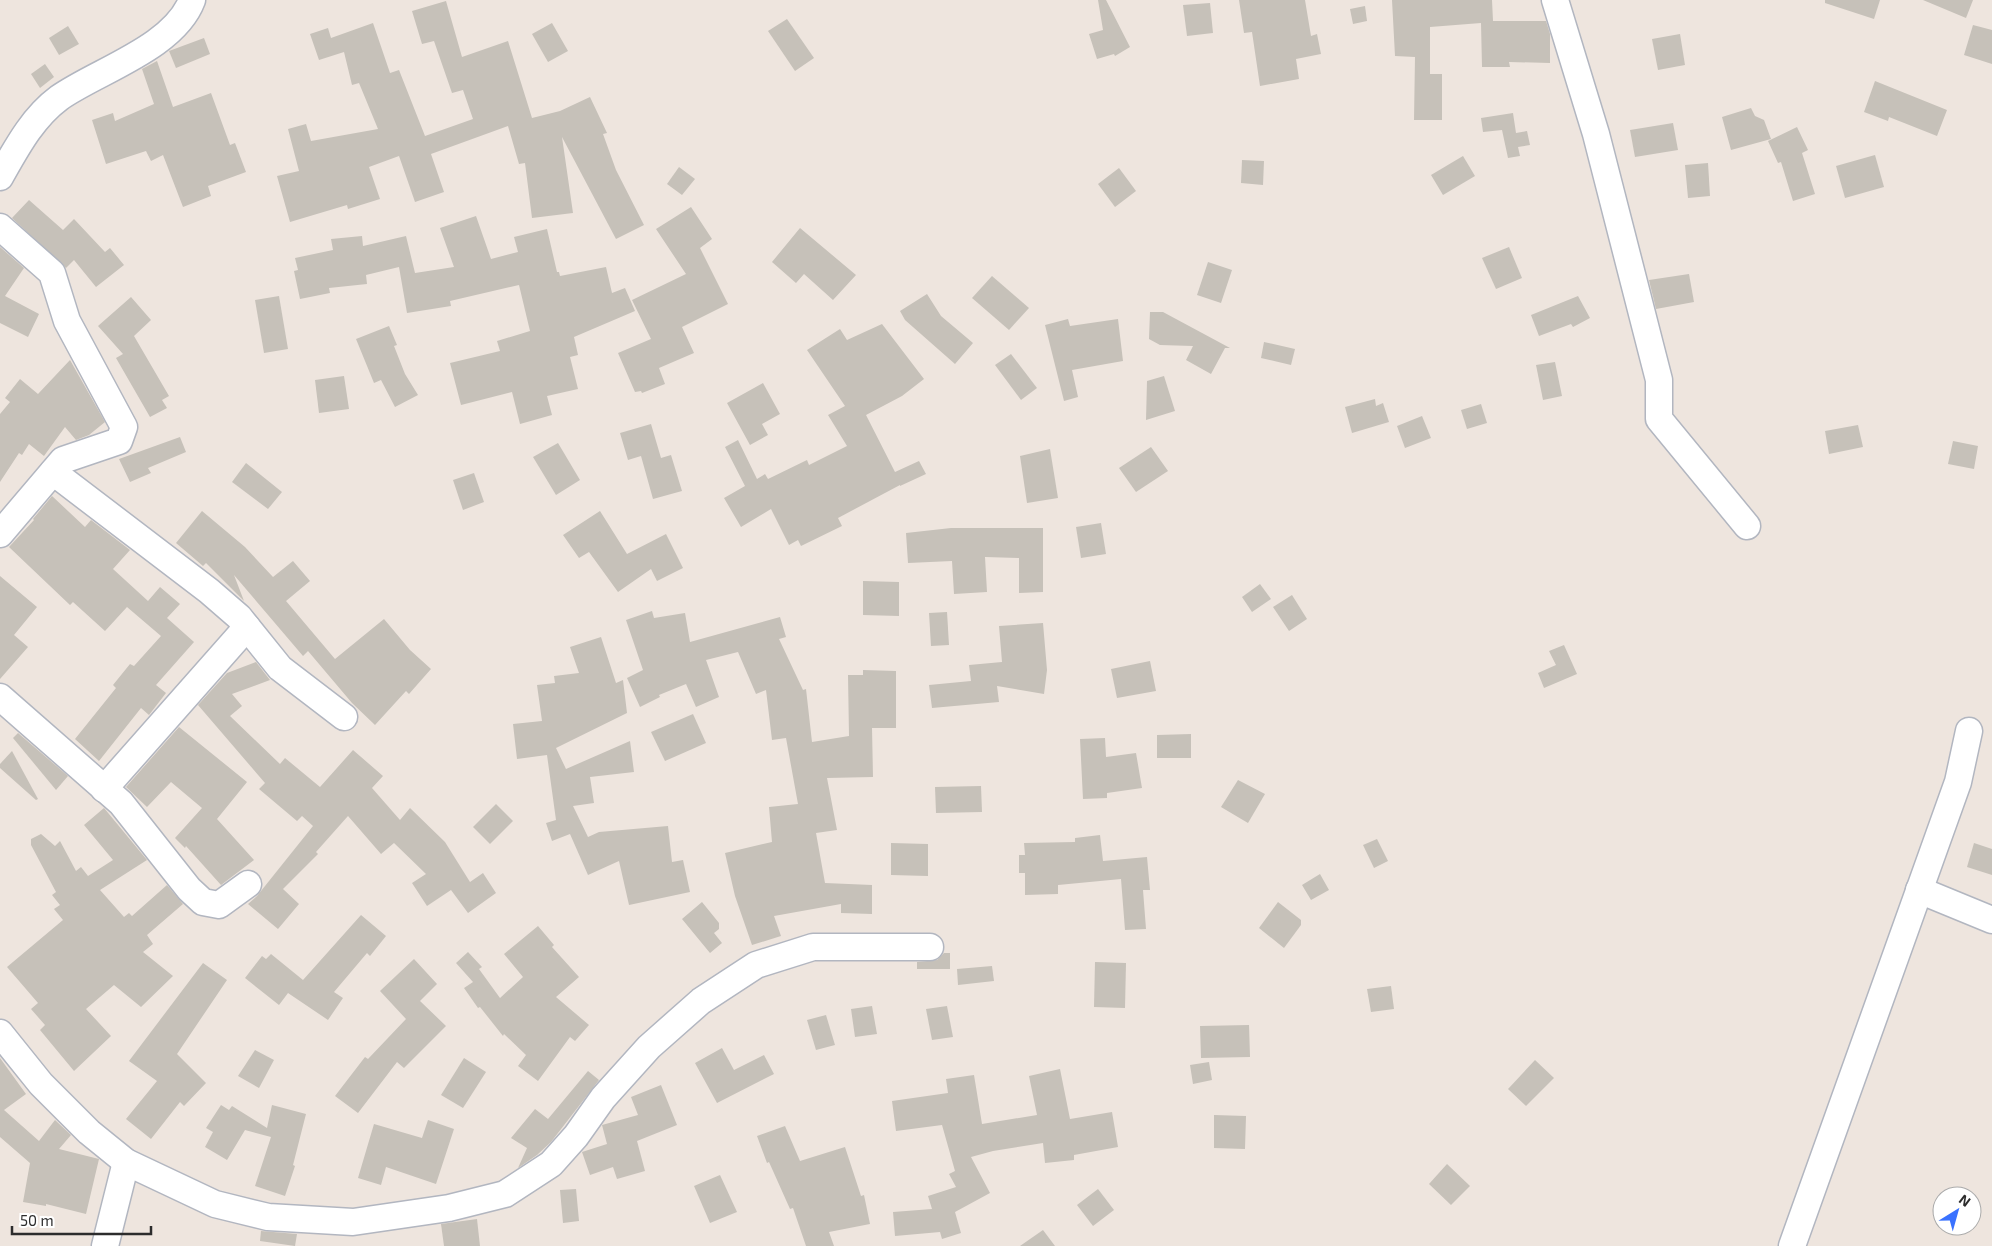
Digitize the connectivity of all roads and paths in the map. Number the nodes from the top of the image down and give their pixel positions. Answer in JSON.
{"nodes":[{"id":1,"x":192,"y":0,"type":"edge"},
{"id":2,"x":1555,"y":0,"type":"edge"},
{"id":3,"x":0,"y":177,"type":"edge"},
{"id":4,"x":0,"y":227,"type":"edge"},
{"id":5,"x":52,"y":472,"type":"junction"},
{"id":6,"x":1747,"y":526,"type":"dead end"},
{"id":7,"x":0,"y":534,"type":"edge"},
{"id":8,"x":247,"y":627,"type":"junction"},
{"id":9,"x":0,"y":697,"type":"edge"},
{"id":10,"x":344,"y":717,"type":"dead end"},
{"id":11,"x":1969,"y":731,"type":"dead end"},
{"id":12,"x":104,"y":789,"type":"junction"},
{"id":13,"x":248,"y":884,"type":"dead end"},
{"id":14,"x":1919,"y":890,"type":"junction"},
{"id":15,"x":1992,"y":920,"type":"edge"},
{"id":16,"x":930,"y":947,"type":"dead end"},
{"id":17,"x":0,"y":1032,"type":"edge"},
{"id":18,"x":126,"y":1162,"type":"junction"},
{"id":19,"x":105,"y":1246,"type":"edge"},
{"id":20,"x":1792,"y":1246,"type":"edge"}],
"edges":[{"from":1,"to":3,"type":"street"},
{"from":2,"to":6,"type":"street"},
{"from":4,"to":5,"type":"street"},
{"from":5,"to":7,"type":"street"},
{"from":5,"to":8,"type":"street"},
{"from":8,"to":10,"type":"street"},
{"from":8,"to":12,"type":"street"},
{"from":9,"to":12,"type":"street"},
{"from":11,"to":14,"type":"street"},
{"from":12,"to":13,"type":"street"},
{"from":14,"to":15,"type":"street"},
{"from":14,"to":20,"type":"street"},
{"from":16,"to":18,"type":"street"},
{"from":17,"to":18,"type":"street"},
{"from":18,"to":19,"type":"street"}]}
